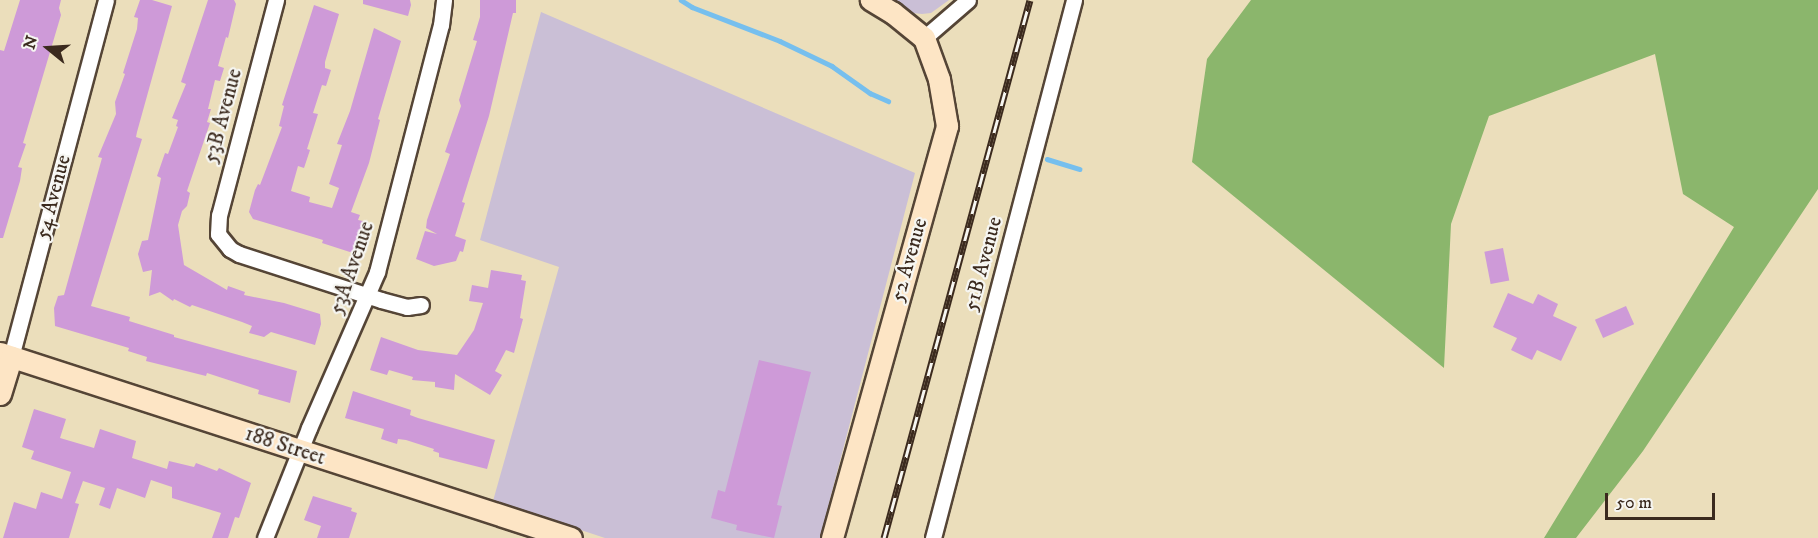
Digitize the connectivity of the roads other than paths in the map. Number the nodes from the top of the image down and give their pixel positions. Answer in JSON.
{"nodes":[{"id":1,"x":106,"y":0,"type":"edge"},
{"id":2,"x":276,"y":0,"type":"edge"},
{"id":3,"x":444,"y":0,"type":"edge"},
{"id":4,"x":871,"y":0,"type":"edge"},
{"id":5,"x":968,"y":0,"type":"edge"},
{"id":6,"x":1074,"y":0,"type":"edge"},
{"id":7,"x":924,"y":38,"type":"junction"},
{"id":8,"x":367,"y":296,"type":"junction"},
{"id":9,"x":421,"y":305,"type":"dead end"},
{"id":10,"x":5,"y":355,"type":"edge"},
{"id":11,"x":0,"y":394,"type":"edge"},
{"id":12,"x":300,"y":452,"type":"junction"},
{"id":13,"x":265,"y":538,"type":"edge"},
{"id":14,"x":571,"y":538,"type":"edge"},
{"id":15,"x":832,"y":538,"type":"edge"},
{"id":16,"x":933,"y":538,"type":"edge"}],
"edges":[{"from":1,"to":10,"type":"street","name":"54 Avenue"},
{"from":2,"to":8,"type":"street","name":"53B Avenue"},
{"from":3,"to":8,"type":"street","name":"53A Avenue"},
{"from":4,"to":7,"type":"street"},
{"from":5,"to":7,"type":"street"},
{"from":6,"to":16,"type":"street","name":"51B Avenue"},
{"from":7,"to":15,"type":"street","name":"52 Avenue"},
{"from":8,"to":9,"type":"street"},
{"from":8,"to":12,"type":"street","name":"53A Avenue"},
{"from":10,"to":11,"type":"street","name":"54 Avenue"},
{"from":10,"to":12,"type":"street","name":"188 Street"},
{"from":12,"to":13,"type":"street","name":"53A Avenue"},
{"from":12,"to":14,"type":"street","name":"188 Street"}]}
